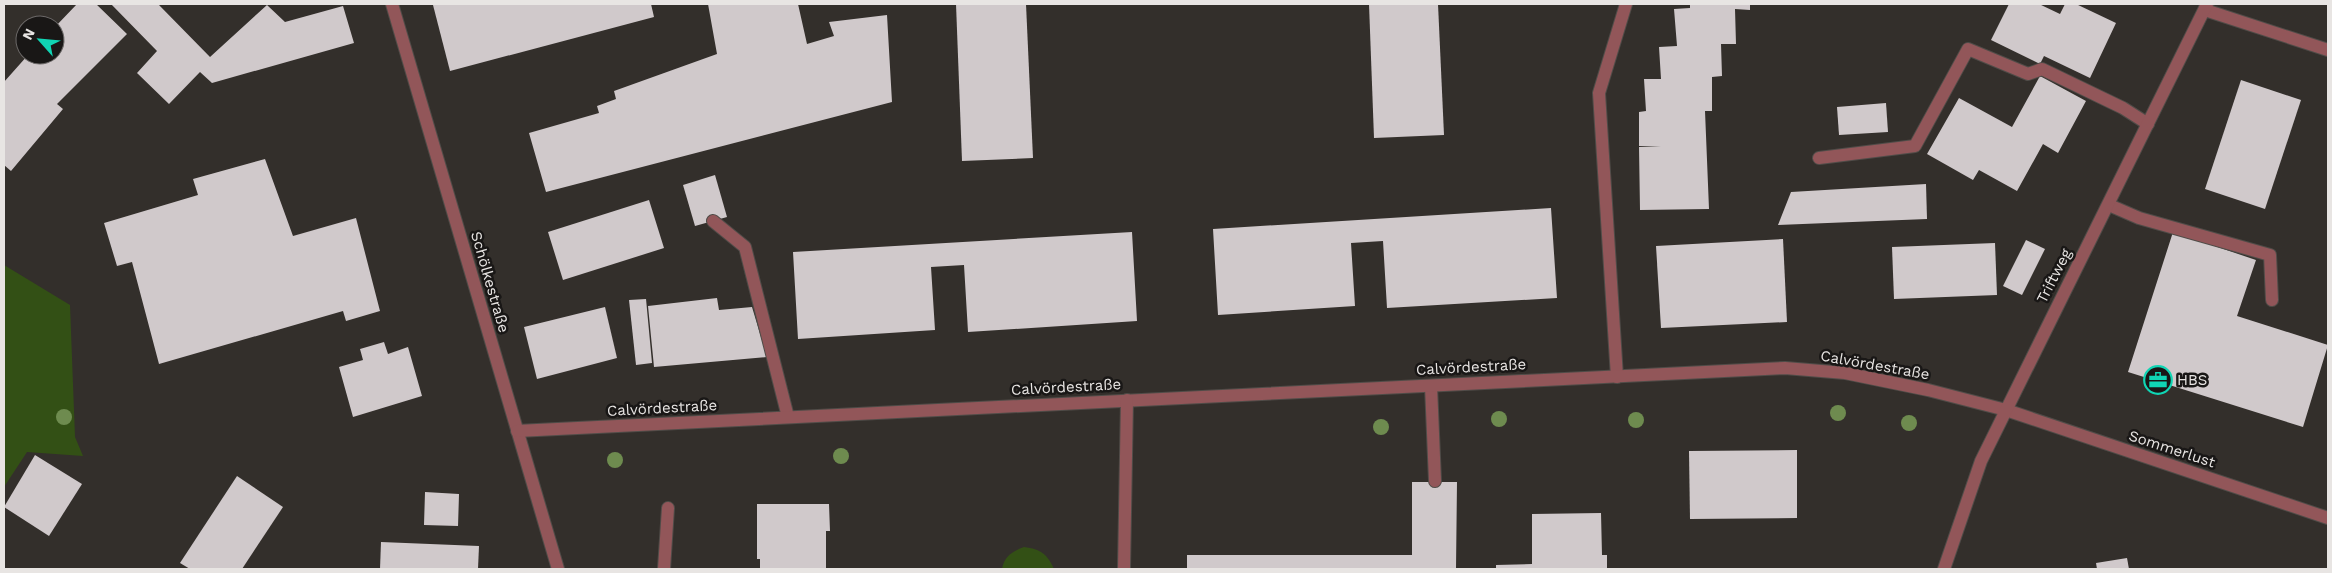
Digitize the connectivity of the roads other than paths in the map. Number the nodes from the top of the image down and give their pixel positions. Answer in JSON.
{"nodes":[{"id":1,"x":392,"y":4,"type":"edge"},
{"id":2,"x":1626,"y":4,"type":"edge"},
{"id":3,"x":2206,"y":7,"type":"edge"},
{"id":4,"x":2328,"y":50,"type":"edge"},
{"id":5,"x":2148,"y":124,"type":"junction"},
{"id":6,"x":1819,"y":158,"type":"dead end"},
{"id":7,"x":2108,"y":204,"type":"junction"},
{"id":8,"x":713,"y":222,"type":"dead end"},
{"id":9,"x":2272,"y":300,"type":"dead end"},
{"id":10,"x":1617,"y":377,"type":"junction"},
{"id":11,"x":1431,"y":386,"type":"junction"},
{"id":12,"x":1127,"y":400,"type":"junction"},
{"id":13,"x":2006,"y":410,"type":"junction"},
{"id":14,"x":788,"y":418,"type":"junction"},
{"id":15,"x":517,"y":431,"type":"junction"},
{"id":16,"x":1435,"y":482,"type":"dead end"},
{"id":17,"x":668,"y":508,"type":"dead end"},
{"id":18,"x":2328,"y":518,"type":"edge"},
{"id":19,"x":558,"y":569,"type":"edge"},
{"id":20,"x":664,"y":569,"type":"edge"},
{"id":21,"x":1124,"y":569,"type":"edge"},
{"id":22,"x":1944,"y":569,"type":"edge"}],
"edges":[{"from":1,"to":15,"type":"street","name":"Schölkestraße"},
{"from":2,"to":10,"type":"street"},
{"from":3,"to":4,"type":"street"},
{"from":3,"to":5,"type":"street","name":"Triftweg"},
{"from":5,"to":6,"type":"street"},
{"from":5,"to":7,"type":"street","name":"Triftweg"},
{"from":7,"to":9,"type":"street"},
{"from":7,"to":13,"type":"street","name":"Triftweg"},
{"from":8,"to":14,"type":"street"},
{"from":10,"to":11,"type":"street","name":"Calvördestraße"},
{"from":10,"to":13,"type":"street","name":"Calvördestraße"},
{"from":11,"to":12,"type":"street","name":"Calvördestraße"},
{"from":11,"to":16,"type":"street"},
{"from":12,"to":14,"type":"street","name":"Calvördestraße"},
{"from":12,"to":21,"type":"street"},
{"from":13,"to":18,"type":"street","name":"Sommerlust"},
{"from":13,"to":22,"type":"street","name":"Triftweg"},
{"from":14,"to":15,"type":"street","name":"Calvördestraße"},
{"from":15,"to":19,"type":"street","name":"Schölkestraße"},
{"from":17,"to":20,"type":"street"}]}
